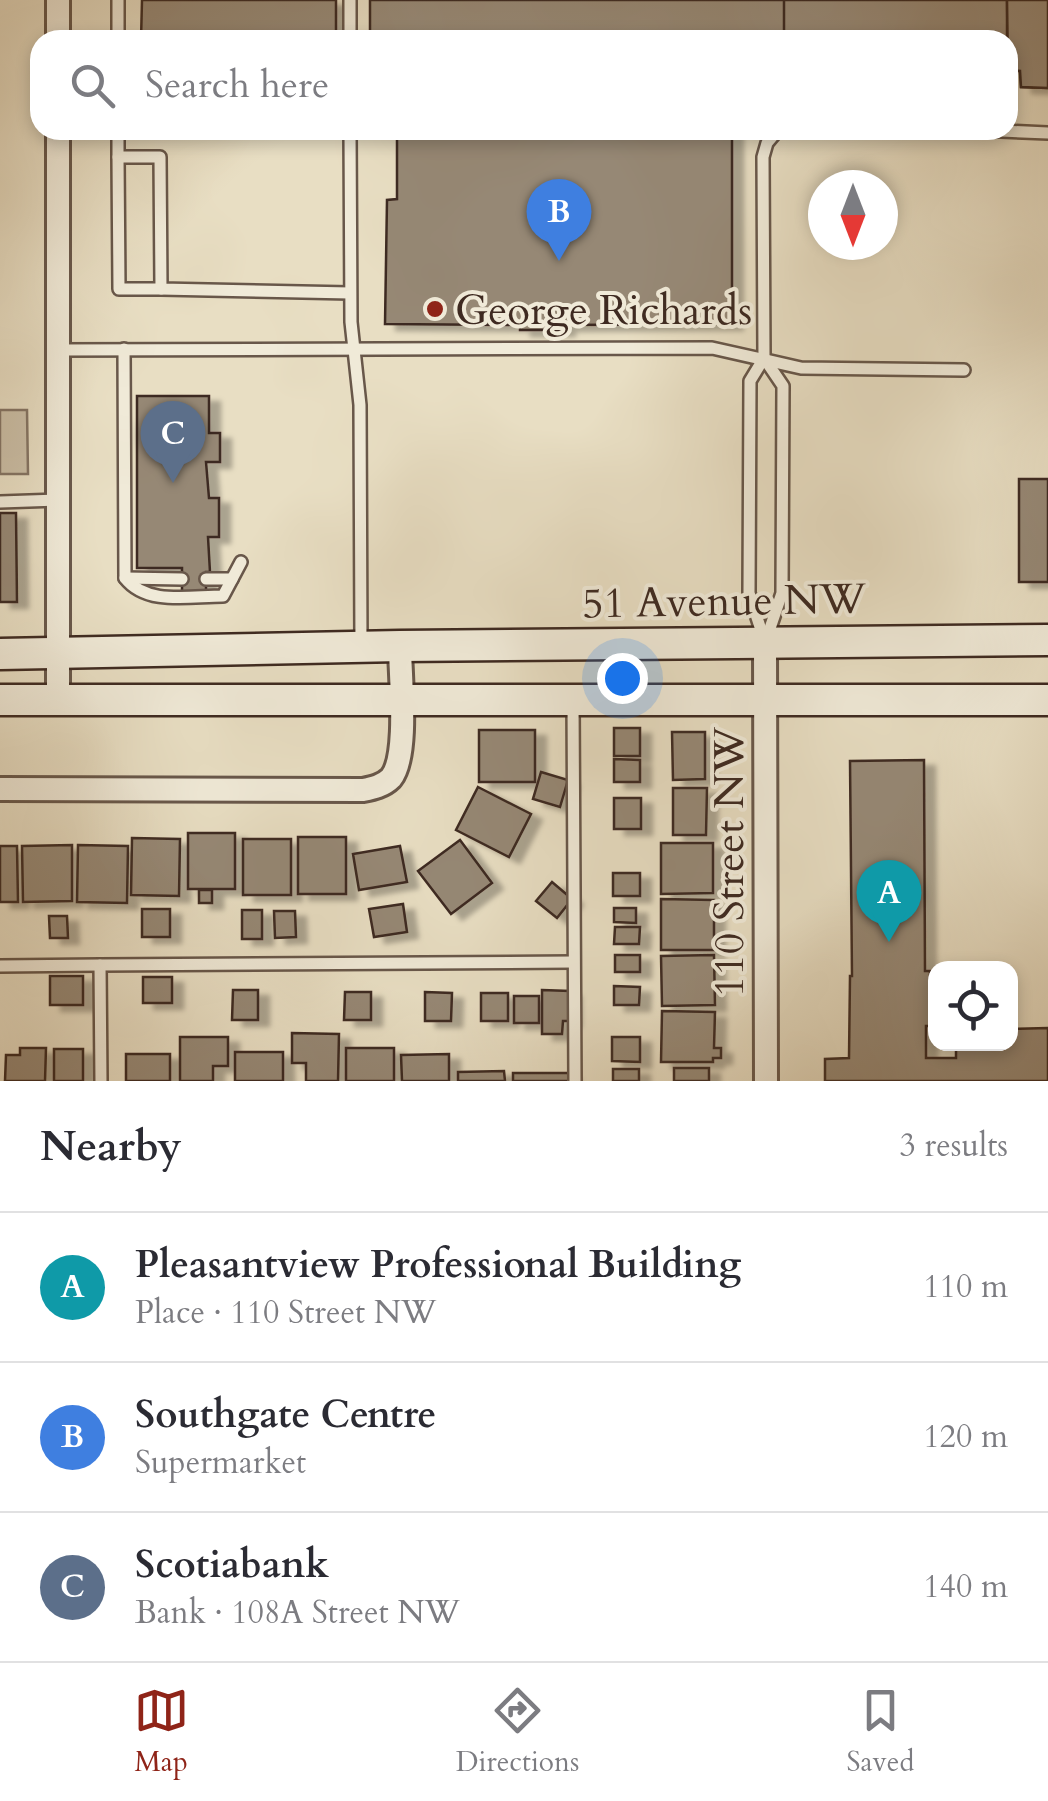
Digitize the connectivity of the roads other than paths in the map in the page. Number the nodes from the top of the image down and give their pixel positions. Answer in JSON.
{"nodes":[{"id":1,"x":58,"y":0,"type":"edge"},
{"id":2,"x":118,"y":0,"type":"edge"},
{"id":3,"x":350,"y":0,"type":"edge"},
{"id":4,"x":58,"y":30,"type":"edge"},
{"id":5,"x":118,"y":30,"type":"edge"},
{"id":6,"x":350,"y":30,"type":"edge"},
{"id":7,"x":1018,"y":132,"type":"edge"},
{"id":8,"x":1048,"y":133,"type":"edge"},
{"id":9,"x":58,"y":140,"type":"edge"},
{"id":10,"x":118,"y":140,"type":"edge"},
{"id":11,"x":350,"y":140,"type":"edge"},
{"id":12,"x":770,"y":140,"type":"edge"},
{"id":13,"x":118,"y":157,"type":"junction"},
{"id":14,"x":161,"y":289,"type":"junction"},
{"id":15,"x":350,"y":294,"type":"junction"},
{"id":16,"x":124,"y":349,"type":"junction"},
{"id":17,"x":58,"y":350,"type":"junction"},
{"id":18,"x":354,"y":350,"type":"junction"},
{"id":19,"x":764,"y":358,"type":"junction"},
{"id":20,"x":964,"y":370,"type":"dead end"},
{"id":21,"x":58,"y":500,"type":"junction"},
{"id":22,"x":0,"y":502,"type":"edge"},
{"id":23,"x":241,"y":562,"type":"dead end"},
{"id":24,"x":125,"y":578,"type":"junction"},
{"id":25,"x":182,"y":579,"type":"dead end"},
{"id":26,"x":206,"y":579,"type":"dead end"},
{"id":27,"x":232,"y":579,"type":"junction"},
{"id":28,"x":1048,"y":640,"type":"edge"},
{"id":29,"x":765,"y":642,"type":"junction"},
{"id":30,"x":361,"y":646,"type":"junction"},
{"id":31,"x":400,"y":646,"type":"junction"},
{"id":32,"x":0,"y":654,"type":"edge"},
{"id":33,"x":58,"y":654,"type":"junction"},
{"id":34,"x":0,"y":700,"type":"edge"},
{"id":35,"x":58,"y":700,"type":"junction"},
{"id":36,"x":400,"y":700,"type":"junction"},
{"id":37,"x":573,"y":700,"type":"junction"},
{"id":38,"x":765,"y":700,"type":"junction"},
{"id":39,"x":1048,"y":700,"type":"edge"},
{"id":40,"x":0,"y":789,"type":"edge"},
{"id":41,"x":573,"y":962,"type":"junction"},
{"id":42,"x":100,"y":965,"type":"junction"},
{"id":43,"x":0,"y":966,"type":"edge"},
{"id":44,"x":101,"y":1081,"type":"edge"},
{"id":45,"x":575,"y":1081,"type":"edge"},
{"id":46,"x":766,"y":1081,"type":"edge"}],
"edges":[{"from":1,"to":4,"type":"street"},
{"from":2,"to":5,"type":"lane"},
{"from":3,"to":6,"type":"lane"},
{"from":7,"to":8,"type":"lane"},
{"from":9,"to":17,"type":"street"},
{"from":10,"to":13,"type":"lane"},
{"from":11,"to":15,"type":"lane"},
{"from":12,"to":19,"type":"lane"},
{"from":13,"to":14,"type":"lane"},
{"from":13,"to":14,"type":"lane"},
{"from":14,"to":15,"type":"lane"},
{"from":15,"to":18,"type":"lane"},
{"from":16,"to":17,"type":"lane"},
{"from":16,"to":18,"type":"lane"},
{"from":16,"to":24,"type":"lane"},
{"from":17,"to":21,"type":"street"},
{"from":18,"to":19,"type":"lane"},
{"from":18,"to":30,"type":"lane"},
{"from":19,"to":20,"type":"lane"},
{"from":19,"to":29,"type":"lane"},
{"from":19,"to":29,"type":"lane"},
{"from":21,"to":22,"type":"lane"},
{"from":21,"to":33,"type":"street"},
{"from":23,"to":27,"type":"lane"},
{"from":24,"to":25,"type":"lane"},
{"from":24,"to":27,"type":"lane"},
{"from":26,"to":27,"type":"lane"},
{"from":28,"to":29,"type":"main road","name":"51 Avenue NW"},
{"from":29,"to":31,"type":"main road","name":"51 Avenue NW"},
{"from":29,"to":38,"type":"street","name":"110 Street NW"},
{"from":30,"to":31,"type":"main road","name":"51 Avenue NW"},
{"from":30,"to":33,"type":"main road","name":"51 Avenue NW"},
{"from":31,"to":36,"type":"street"},
{"from":32,"to":33,"type":"main road","name":"51 Avenue NW"},
{"from":33,"to":35,"type":"street"},
{"from":34,"to":35,"type":"main road"},
{"from":35,"to":36,"type":"main road"},
{"from":36,"to":37,"type":"main road"},
{"from":36,"to":40,"type":"street"},
{"from":37,"to":38,"type":"main road"},
{"from":37,"to":41,"type":"lane"},
{"from":38,"to":39,"type":"main road"},
{"from":38,"to":46,"type":"street","name":"110 Street NW"},
{"from":41,"to":42,"type":"lane"},
{"from":41,"to":45,"type":"lane"},
{"from":42,"to":43,"type":"lane"},
{"from":42,"to":44,"type":"lane"}]}
